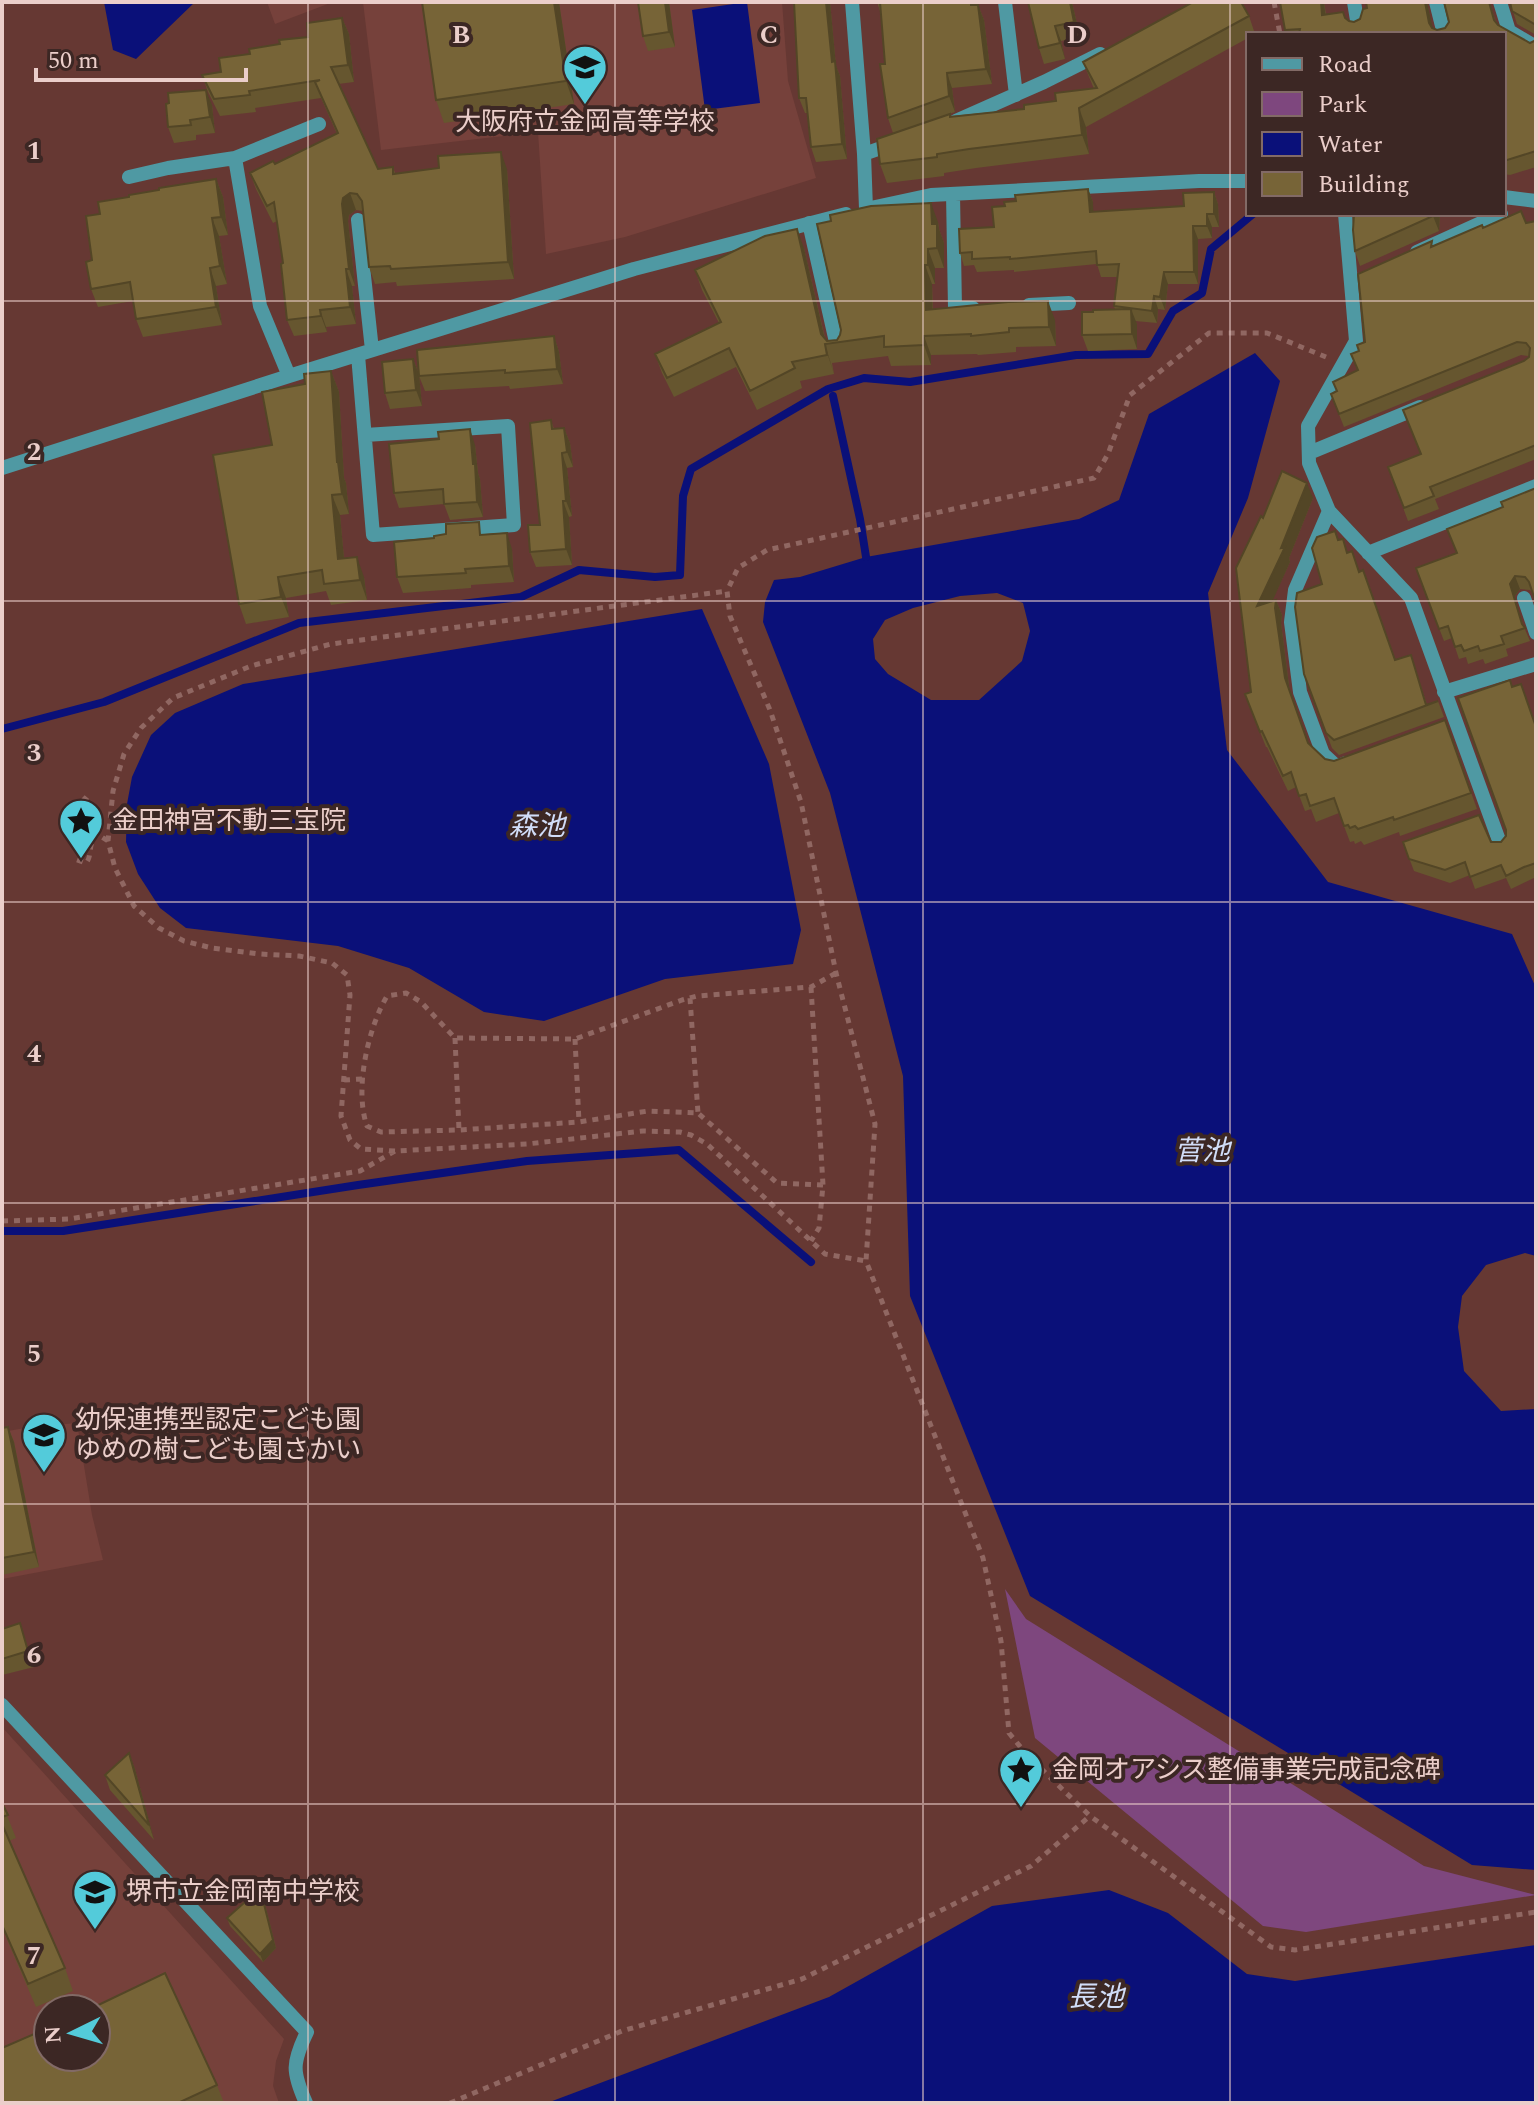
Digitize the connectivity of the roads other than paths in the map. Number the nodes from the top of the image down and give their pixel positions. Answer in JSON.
{"nodes":[{"id":1,"x":852,"y":2,"type":"edge"},
{"id":2,"x":1005,"y":2,"type":"edge"},
{"id":3,"x":1354,"y":2,"type":"edge"},
{"id":4,"x":1436,"y":2,"type":"edge"},
{"id":5,"x":1500,"y":2,"type":"edge"},
{"id":6,"x":1358,"y":26,"type":"edge"},
{"id":7,"x":1444,"y":32,"type":"edge"},
{"id":8,"x":1536,"y":47,"type":"edge"},
{"id":9,"x":1113,"y":48,"type":"edge"},
{"id":10,"x":1016,"y":95,"type":"junction"},
{"id":11,"x":319,"y":124,"type":"dead end"},
{"id":12,"x":945,"y":125,"type":"edge"},
{"id":13,"x":904,"y":140,"type":"edge"},
{"id":14,"x":864,"y":154,"type":"junction"},
{"id":15,"x":235,"y":158,"type":"junction"},
{"id":16,"x":129,"y":177,"type":"dead end"},
{"id":17,"x":1246,"y":181,"type":"edge"},
{"id":18,"x":953,"y":194,"type":"junction"},
{"id":19,"x":1506,"y":197,"type":"edge"},
{"id":20,"x":1533,"y":201,"type":"edge"},
{"id":21,"x":866,"y":209,"type":"junction"},
{"id":22,"x":1506,"y":211,"type":"edge"},
{"id":23,"x":1345,"y":216,"type":"edge"},
{"id":24,"x":1495,"y":216,"type":"edge"},
{"id":25,"x":358,"y":220,"type":"dead end"},
{"id":26,"x":809,"y":223,"type":"junction"},
{"id":27,"x":1408,"y":256,"type":"edge"},
{"id":28,"x":1365,"y":275,"type":"edge"},
{"id":29,"x":1351,"y":281,"type":"junction"},
{"id":30,"x":1069,"y":303,"type":"dead end"},
{"id":31,"x":1012,"y":306,"type":"edge"},
{"id":32,"x":984,"y":307,"type":"edge"},
{"id":33,"x":838,"y":351,"type":"edge"},
{"id":34,"x":365,"y":353,"type":"junction"},
{"id":35,"x":289,"y":376,"type":"junction"},
{"id":36,"x":1431,"y":403,"type":"edge"},
{"id":37,"x":365,"y":435,"type":"junction"},
{"id":38,"x":1309,"y":453,"type":"junction"},
{"id":39,"x":2,"y":468,"type":"edge"},
{"id":40,"x":1536,"y":486,"type":"edge"},
{"id":41,"x":1329,"y":511,"type":"junction"},
{"id":42,"x":1368,"y":553,"type":"junction"},
{"id":43,"x":1524,"y":598,"type":"dead end"},
{"id":44,"x":1536,"y":633,"type":"edge"},
{"id":45,"x":1536,"y":664,"type":"edge"},
{"id":46,"x":1444,"y":692,"type":"junction"},
{"id":47,"x":1456,"y":723,"type":"junction"},
{"id":48,"x":1441,"y":728,"type":"edge"},
{"id":49,"x":1367,"y":756,"type":"edge"},
{"id":50,"x":1489,"y":815,"type":"junction"},
{"id":51,"x":1474,"y":820,"type":"edge"},
{"id":52,"x":1501,"y":846,"type":"edge"},
{"id":53,"x":2,"y":1705,"type":"edge"},
{"id":54,"x":306,"y":2103,"type":"edge"}],
"edges":[{"from":1,"to":14,"type":"street"},
{"from":2,"to":10,"type":"street"},
{"from":3,"to":6,"type":"street"},
{"from":4,"to":7,"type":"street"},
{"from":5,"to":8,"type":"street"},
{"from":9,"to":10,"type":"street"},
{"from":10,"to":12,"type":"street"},
{"from":11,"to":15,"type":"street"},
{"from":13,"to":14,"type":"street"},
{"from":14,"to":21,"type":"street"},
{"from":15,"to":16,"type":"street"},
{"from":15,"to":35,"type":"street"},
{"from":17,"to":18,"type":"street"},
{"from":18,"to":21,"type":"street"},
{"from":18,"to":32,"type":"street"},
{"from":19,"to":20,"type":"street"},
{"from":20,"to":22,"type":"street"},
{"from":21,"to":26,"type":"street"},
{"from":23,"to":29,"type":"street"},
{"from":24,"to":27,"type":"street"},
{"from":25,"to":34,"type":"street"},
{"from":26,"to":33,"type":"street"},
{"from":26,"to":34,"type":"street"},
{"from":28,"to":29,"type":"street"},
{"from":29,"to":38,"type":"street"},
{"from":30,"to":31,"type":"street"},
{"from":34,"to":35,"type":"street"},
{"from":34,"to":37,"type":"street"},
{"from":35,"to":39,"type":"street"},
{"from":36,"to":38,"type":"street"},
{"from":37,"to":37,"type":"street"},
{"from":38,"to":41,"type":"street"},
{"from":40,"to":42,"type":"street"},
{"from":41,"to":42,"type":"street"},
{"from":41,"to":49,"type":"street"},
{"from":42,"to":46,"type":"street"},
{"from":43,"to":44,"type":"street"},
{"from":45,"to":46,"type":"street"},
{"from":46,"to":47,"type":"street"},
{"from":47,"to":48,"type":"street"},
{"from":47,"to":50,"type":"street"},
{"from":50,"to":51,"type":"street"},
{"from":50,"to":52,"type":"street"},
{"from":53,"to":54,"type":"street"}]}
